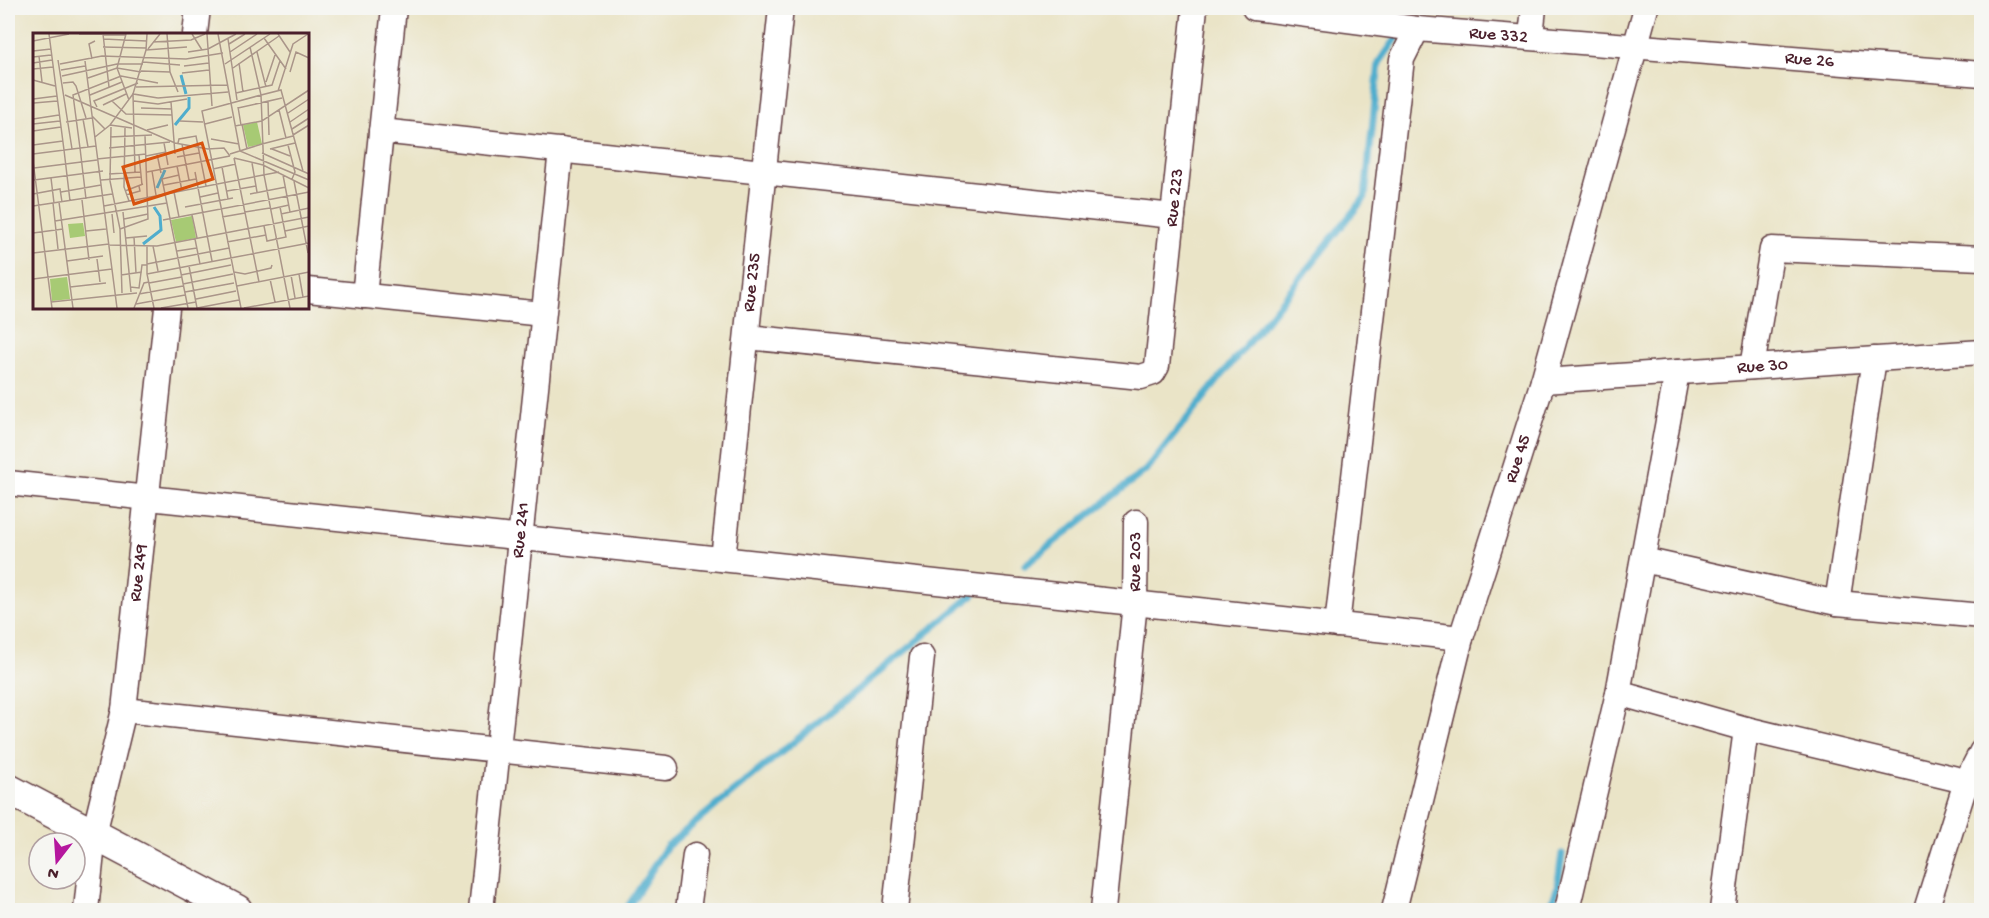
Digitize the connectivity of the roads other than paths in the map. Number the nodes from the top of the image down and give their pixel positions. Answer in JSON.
{"nodes":[{"id":1,"x":198,"y":8,"type":"edge"},
{"id":2,"x":394,"y":8,"type":"edge"},
{"id":3,"x":781,"y":8,"type":"edge"},
{"id":4,"x":1195,"y":8,"type":"edge"},
{"id":5,"x":1254,"y":8,"type":"edge"},
{"id":6,"x":1534,"y":8,"type":"edge"},
{"id":7,"x":1646,"y":8,"type":"edge"},
{"id":8,"x":1417,"y":29,"type":"junction"},
{"id":9,"x":195,"y":33,"type":"edge"},
{"id":10,"x":1531,"y":36,"type":"junction"},
{"id":11,"x":1636,"y":47,"type":"junction"},
{"id":12,"x":1982,"y":74,"type":"edge"},
{"id":13,"x":381,"y":131,"type":"junction"},
{"id":14,"x":561,"y":150,"type":"junction"},
{"id":15,"x":764,"y":172,"type":"junction"},
{"id":16,"x":1173,"y":216,"type":"junction"},
{"id":17,"x":1982,"y":258,"type":"edge"},
{"id":18,"x":309,"y":290,"type":"edge"},
{"id":19,"x":364,"y":296,"type":"junction"},
{"id":20,"x":167,"y":309,"type":"edge"},
{"id":21,"x":543,"y":314,"type":"junction"},
{"id":22,"x":747,"y":337,"type":"junction"},
{"id":23,"x":1982,"y":352,"type":"edge"},
{"id":24,"x":1874,"y":359,"type":"junction"},
{"id":25,"x":1752,"y":367,"type":"junction"},
{"id":26,"x":1677,"y":372,"type":"junction"},
{"id":27,"x":1543,"y":381,"type":"junction"},
{"id":28,"x":8,"y":483,"type":"edge"},
{"id":29,"x":147,"y":497,"type":"junction"},
{"id":30,"x":1136,"y":522,"type":"dead end"},
{"id":31,"x":520,"y":537,"type":"junction"},
{"id":32,"x":723,"y":559,"type":"junction"},
{"id":33,"x":1643,"y":560,"type":"junction"},
{"id":34,"x":1135,"y":603,"type":"junction"},
{"id":35,"x":1837,"y":603,"type":"junction"},
{"id":36,"x":1982,"y":616,"type":"edge"},
{"id":37,"x":1336,"y":625,"type":"junction"},
{"id":38,"x":1461,"y":638,"type":"junction"},
{"id":39,"x":922,"y":657,"type":"dead end"},
{"id":40,"x":1618,"y":693,"type":"junction"},
{"id":41,"x":124,"y":710,"type":"junction"},
{"id":42,"x":1746,"y":729,"type":"junction"},
{"id":43,"x":497,"y":750,"type":"junction"},
{"id":44,"x":1982,"y":751,"type":"edge"},
{"id":45,"x":666,"y":768,"type":"dead end"},
{"id":46,"x":1974,"y":784,"type":"edge"},
{"id":47,"x":8,"y":789,"type":"edge"},
{"id":48,"x":94,"y":834,"type":"junction"},
{"id":49,"x":695,"y":855,"type":"dead end"},
{"id":50,"x":86,"y":910,"type":"edge"},
{"id":51,"x":237,"y":910,"type":"edge"},
{"id":52,"x":481,"y":910,"type":"edge"},
{"id":53,"x":688,"y":910,"type":"edge"},
{"id":54,"x":896,"y":910,"type":"edge"},
{"id":55,"x":1103,"y":910,"type":"edge"},
{"id":56,"x":1394,"y":910,"type":"edge"},
{"id":57,"x":1566,"y":910,"type":"edge"},
{"id":58,"x":1722,"y":910,"type":"edge"},
{"id":59,"x":1926,"y":910,"type":"edge"}],
"edges":[{"from":1,"to":9,"type":"street"},
{"from":2,"to":13,"type":"street"},
{"from":3,"to":15,"type":"street","name":"Rue 235"},
{"from":4,"to":16,"type":"street","name":"Rue 223"},
{"from":5,"to":8,"type":"street","name":"Rue 332"},
{"from":6,"to":10,"type":"street"},
{"from":7,"to":11,"type":"street","name":"Rue 45"},
{"from":8,"to":10,"type":"street","name":"Rue 332"},
{"from":8,"to":37,"type":"street"},
{"from":10,"to":11,"type":"street","name":"Rue 332"},
{"from":11,"to":12,"type":"street","name":"Rue 26"},
{"from":11,"to":27,"type":"street","name":"Rue 45"},
{"from":13,"to":14,"type":"street"},
{"from":13,"to":19,"type":"street"},
{"from":14,"to":15,"type":"street"},
{"from":14,"to":21,"type":"street","name":"Rue 241"},
{"from":15,"to":16,"type":"street"},
{"from":15,"to":22,"type":"street","name":"Rue 235"},
{"from":16,"to":22,"type":"street","name":"Rue 223"},
{"from":17,"to":25,"type":"street"},
{"from":18,"to":19,"type":"street"},
{"from":19,"to":21,"type":"street"},
{"from":20,"to":29,"type":"street","name":"Rue 249"},
{"from":21,"to":31,"type":"street","name":"Rue 241"},
{"from":22,"to":32,"type":"street","name":"Rue 235"},
{"from":23,"to":24,"type":"street","name":"Rue 30"},
{"from":24,"to":25,"type":"street","name":"Rue 30"},
{"from":24,"to":35,"type":"street"},
{"from":25,"to":26,"type":"street","name":"Rue 30"},
{"from":26,"to":27,"type":"street","name":"Rue 30"},
{"from":26,"to":33,"type":"street"},
{"from":27,"to":38,"type":"street","name":"Rue 45"},
{"from":28,"to":29,"type":"street"},
{"from":29,"to":31,"type":"street"},
{"from":29,"to":41,"type":"street","name":"Rue 249"},
{"from":30,"to":34,"type":"street","name":"Rue 203"},
{"from":31,"to":32,"type":"street"},
{"from":31,"to":43,"type":"street","name":"Rue 241"},
{"from":32,"to":34,"type":"street"},
{"from":33,"to":35,"type":"street"},
{"from":33,"to":40,"type":"street"},
{"from":34,"to":37,"type":"street"},
{"from":34,"to":55,"type":"street","name":"Rue 203"},
{"from":35,"to":36,"type":"street"},
{"from":37,"to":38,"type":"street"},
{"from":38,"to":56,"type":"street","name":"Rue 45"},
{"from":39,"to":54,"type":"street"},
{"from":40,"to":42,"type":"street"},
{"from":40,"to":57,"type":"street"},
{"from":41,"to":43,"type":"street"},
{"from":41,"to":48,"type":"street","name":"Rue 249"},
{"from":42,"to":46,"type":"street"},
{"from":42,"to":58,"type":"street"},
{"from":43,"to":45,"type":"street"},
{"from":43,"to":52,"type":"street","name":"Rue 241"},
{"from":44,"to":46,"type":"street"},
{"from":46,"to":59,"type":"street"},
{"from":47,"to":48,"type":"street"},
{"from":48,"to":50,"type":"street","name":"Rue 249"},
{"from":48,"to":51,"type":"street"},
{"from":49,"to":53,"type":"street"}]}
